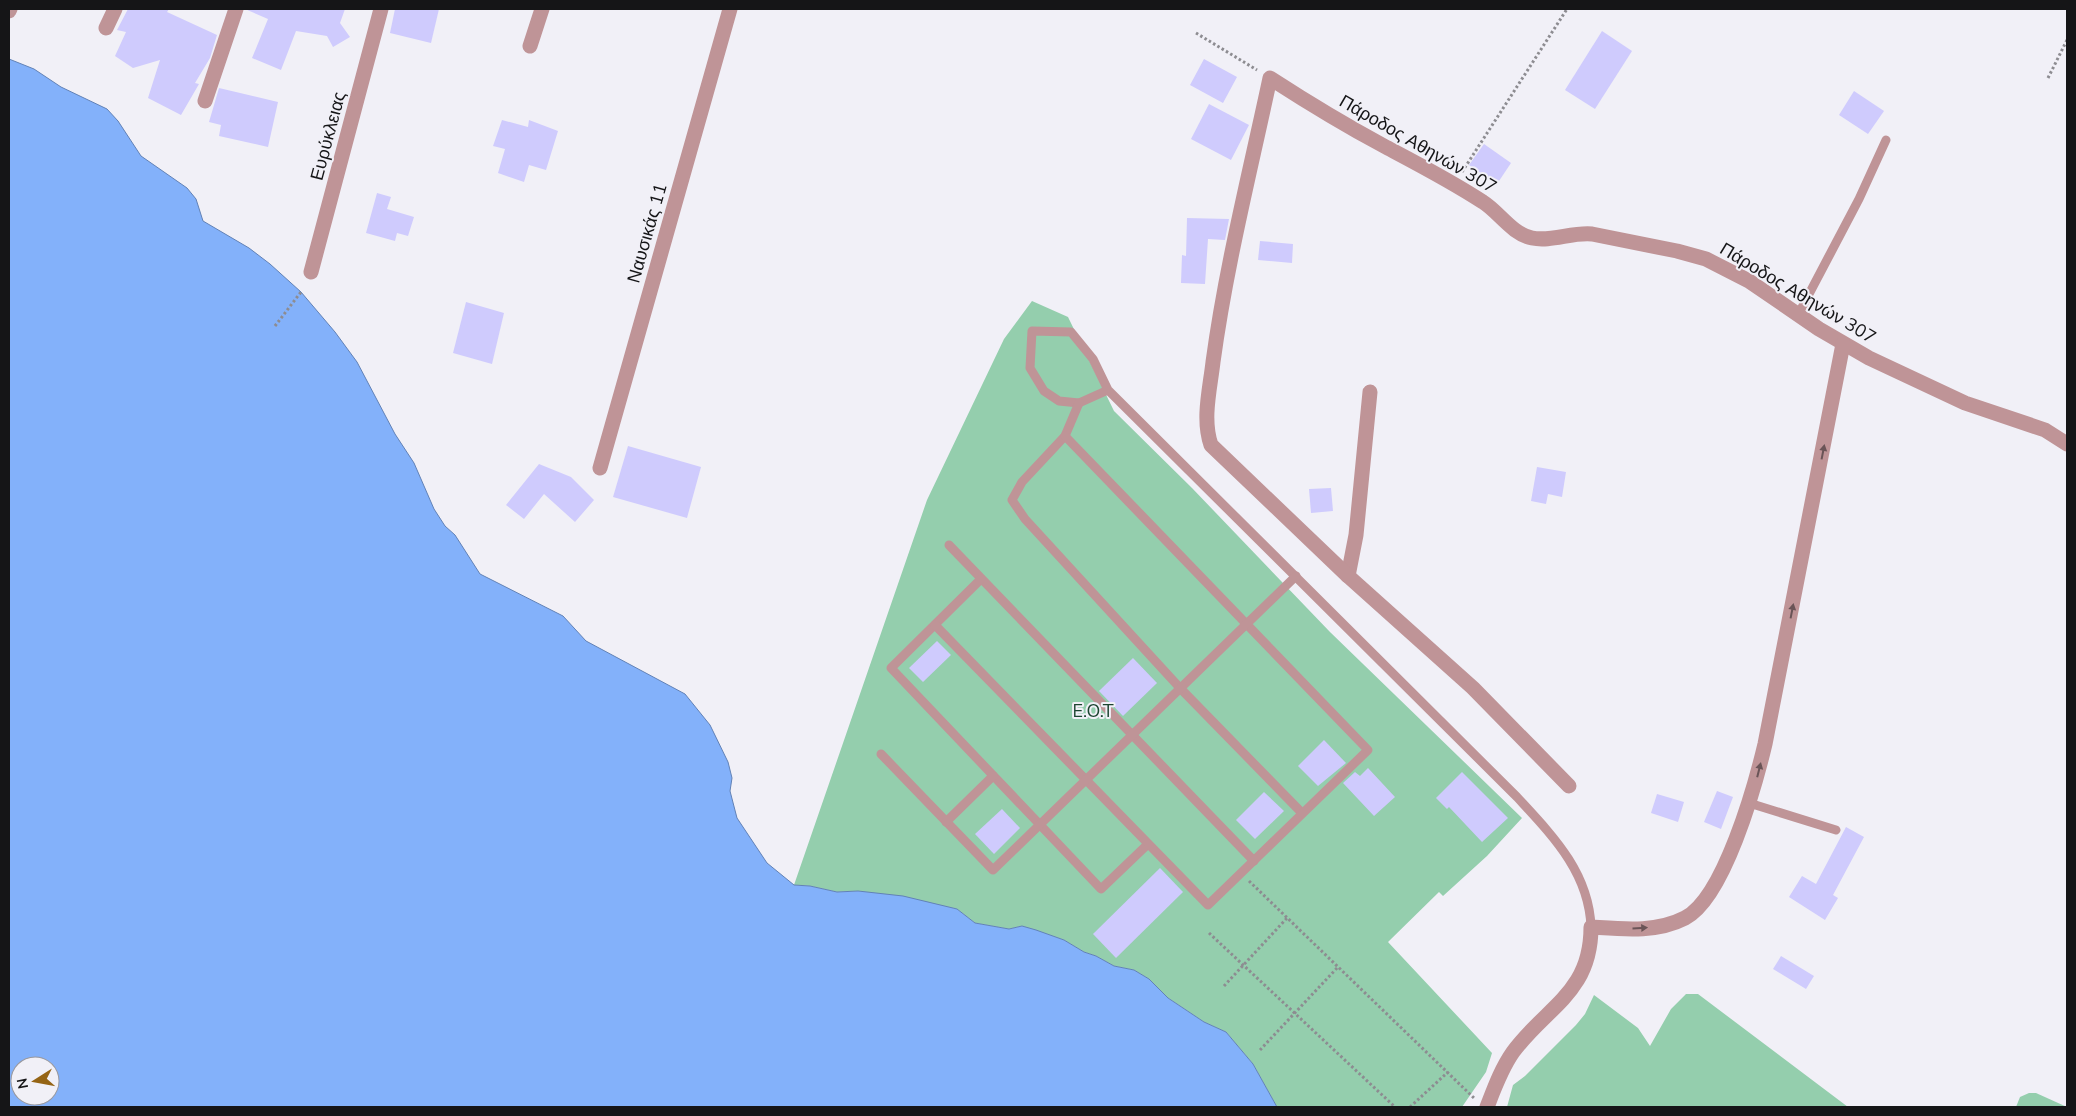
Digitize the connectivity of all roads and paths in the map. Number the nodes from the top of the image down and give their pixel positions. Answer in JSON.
{"nodes":[{"id":1,"x":115,"y":9,"type":"edge"},
{"id":2,"x":236,"y":9,"type":"edge"},
{"id":3,"x":381,"y":9,"type":"edge"},
{"id":4,"x":542,"y":9,"type":"edge"},
{"id":5,"x":730,"y":9,"type":"edge"},
{"id":6,"x":1566,"y":9,"type":"edge"},
{"id":7,"x":106,"y":28,"type":"dead end"},
{"id":8,"x":1196,"y":33,"type":"dead end"},
{"id":9,"x":2067,"y":40,"type":"edge"},
{"id":10,"x":530,"y":46,"type":"dead end"},
{"id":11,"x":1270,"y":78,"type":"junction"},
{"id":12,"x":2048,"y":78,"type":"dead end"},
{"id":13,"x":205,"y":101,"type":"dead end"},
{"id":14,"x":1886,"y":140,"type":"dead end"},
{"id":15,"x":1454,"y":184,"type":"junction"},
{"id":16,"x":311,"y":272,"type":"dead end"},
{"id":17,"x":301,"y":292,"type":"dead end"},
{"id":18,"x":1798,"y":315,"type":"junction"},
{"id":19,"x":275,"y":326,"type":"dead end"},
{"id":20,"x":1843,"y":344,"type":"junction"},
{"id":21,"x":1108,"y":390,"type":"junction"},
{"id":22,"x":1370,"y":392,"type":"dead end"},
{"id":23,"x":1079,"y":403,"type":"junction"},
{"id":24,"x":1065,"y":436,"type":"junction"},
{"id":25,"x":2067,"y":444,"type":"edge"},
{"id":26,"x":600,"y":468,"type":"dead end"},
{"id":27,"x":949,"y":545,"type":"dead end"},
{"id":28,"x":1296,"y":576,"type":"junction"},
{"id":29,"x":1348,"y":576,"type":"junction"},
{"id":30,"x":981,"y":579,"type":"junction"},
{"id":31,"x":1246,"y":624,"type":"junction"},
{"id":32,"x":935,"y":625,"type":"junction"},
{"id":33,"x":1180,"y":688,"type":"junction"},
{"id":34,"x":1132,"y":735,"type":"junction"},
{"id":35,"x":881,"y":754,"type":"dead end"},
{"id":36,"x":993,"y":776,"type":"junction"},
{"id":37,"x":1086,"y":780,"type":"junction"},
{"id":38,"x":1569,"y":786,"type":"dead end"},
{"id":39,"x":1749,"y":803,"type":"junction"},
{"id":40,"x":1302,"y":813,"type":"junction"},
{"id":41,"x":946,"y":822,"type":"junction"},
{"id":42,"x":1040,"y":825,"type":"junction"},
{"id":43,"x":1836,"y":830,"type":"dead end"},
{"id":44,"x":1148,"y":844,"type":"junction"},
{"id":45,"x":1254,"y":861,"type":"junction"},
{"id":46,"x":1241,"y":874,"type":"junction"},
{"id":47,"x":1287,"y":918,"type":"junction"},
{"id":48,"x":1591,"y":927,"type":"junction"},
{"id":49,"x":1209,"y":933,"type":"dead end"},
{"id":50,"x":1244,"y":965,"type":"junction"},
{"id":51,"x":1338,"y":967,"type":"junction"},
{"id":52,"x":1224,"y":986,"type":"dead end"},
{"id":53,"x":1295,"y":1013,"type":"junction"},
{"id":54,"x":1260,"y":1050,"type":"dead end"},
{"id":55,"x":1448,"y":1072,"type":"junction"},
{"id":56,"x":1482,"y":1104,"type":"edge"},
{"id":57,"x":1395,"y":1107,"type":"edge"},
{"id":58,"x":1410,"y":1107,"type":"edge"}],
"edges":[{"from":1,"to":7,"type":"street"},
{"from":2,"to":13,"type":"street"},
{"from":3,"to":16,"type":"street","name":"Ευρύκλειας"},
{"from":4,"to":10,"type":"street"},
{"from":5,"to":26,"type":"street","name":"Ναυσικάς 11"},
{"from":6,"to":15,"type":"path"},
{"from":8,"to":11,"type":"path"},
{"from":9,"to":12,"type":"path"},
{"from":11,"to":15,"type":"street","name":"Πάροδος Αθηνών 307"},
{"from":11,"to":29,"type":"street"},
{"from":14,"to":18,"type":"lane"},
{"from":15,"to":18,"type":"street","name":"Πάροδος Αθηνών 307"},
{"from":17,"to":19,"type":"path"},
{"from":18,"to":20,"type":"street","name":"Πάροδος Αθηνών 307"},
{"from":20,"to":25,"type":"street","name":"Πάροδος Αθηνών 307"},
{"from":39,"to":20,"type":"street","one_way":true},
{"from":21,"to":23,"type":"lane"},
{"from":21,"to":23,"type":"lane"},
{"from":21,"to":28,"type":"lane"},
{"from":22,"to":29,"type":"street"},
{"from":23,"to":24,"type":"lane"},
{"from":24,"to":31,"type":"lane"},
{"from":24,"to":33,"type":"lane"},
{"from":27,"to":30,"type":"lane"},
{"from":28,"to":31,"type":"lane"},
{"from":28,"to":48,"type":"lane"},
{"from":29,"to":38,"type":"street"},
{"from":30,"to":32,"type":"lane"},
{"from":30,"to":34,"type":"lane"},
{"from":31,"to":33,"type":"lane"},
{"from":31,"to":40,"type":"lane"},
{"from":32,"to":36,"type":"lane"},
{"from":32,"to":37,"type":"lane"},
{"from":33,"to":34,"type":"lane"},
{"from":33,"to":40,"type":"lane"},
{"from":34,"to":37,"type":"lane"},
{"from":34,"to":45,"type":"lane"},
{"from":35,"to":41,"type":"lane"},
{"from":36,"to":41,"type":"lane"},
{"from":36,"to":42,"type":"lane"},
{"from":37,"to":42,"type":"lane"},
{"from":37,"to":44,"type":"lane"},
{"from":39,"to":43,"type":"lane"},
{"from":48,"to":39,"type":"street","one_way":true},
{"from":40,"to":45,"type":"lane"},
{"from":41,"to":42,"type":"lane"},
{"from":42,"to":44,"type":"lane"},
{"from":44,"to":46,"type":"lane"},
{"from":45,"to":46,"type":"lane"},
{"from":46,"to":47,"type":"path"},
{"from":47,"to":50,"type":"path"},
{"from":47,"to":51,"type":"path"},
{"from":48,"to":56,"type":"street"},
{"from":49,"to":50,"type":"path"},
{"from":50,"to":52,"type":"path"},
{"from":50,"to":53,"type":"path"},
{"from":51,"to":53,"type":"path"},
{"from":51,"to":55,"type":"path"},
{"from":53,"to":54,"type":"path"},
{"from":53,"to":57,"type":"path"},
{"from":55,"to":56,"type":"path"},
{"from":55,"to":58,"type":"path"}]}
